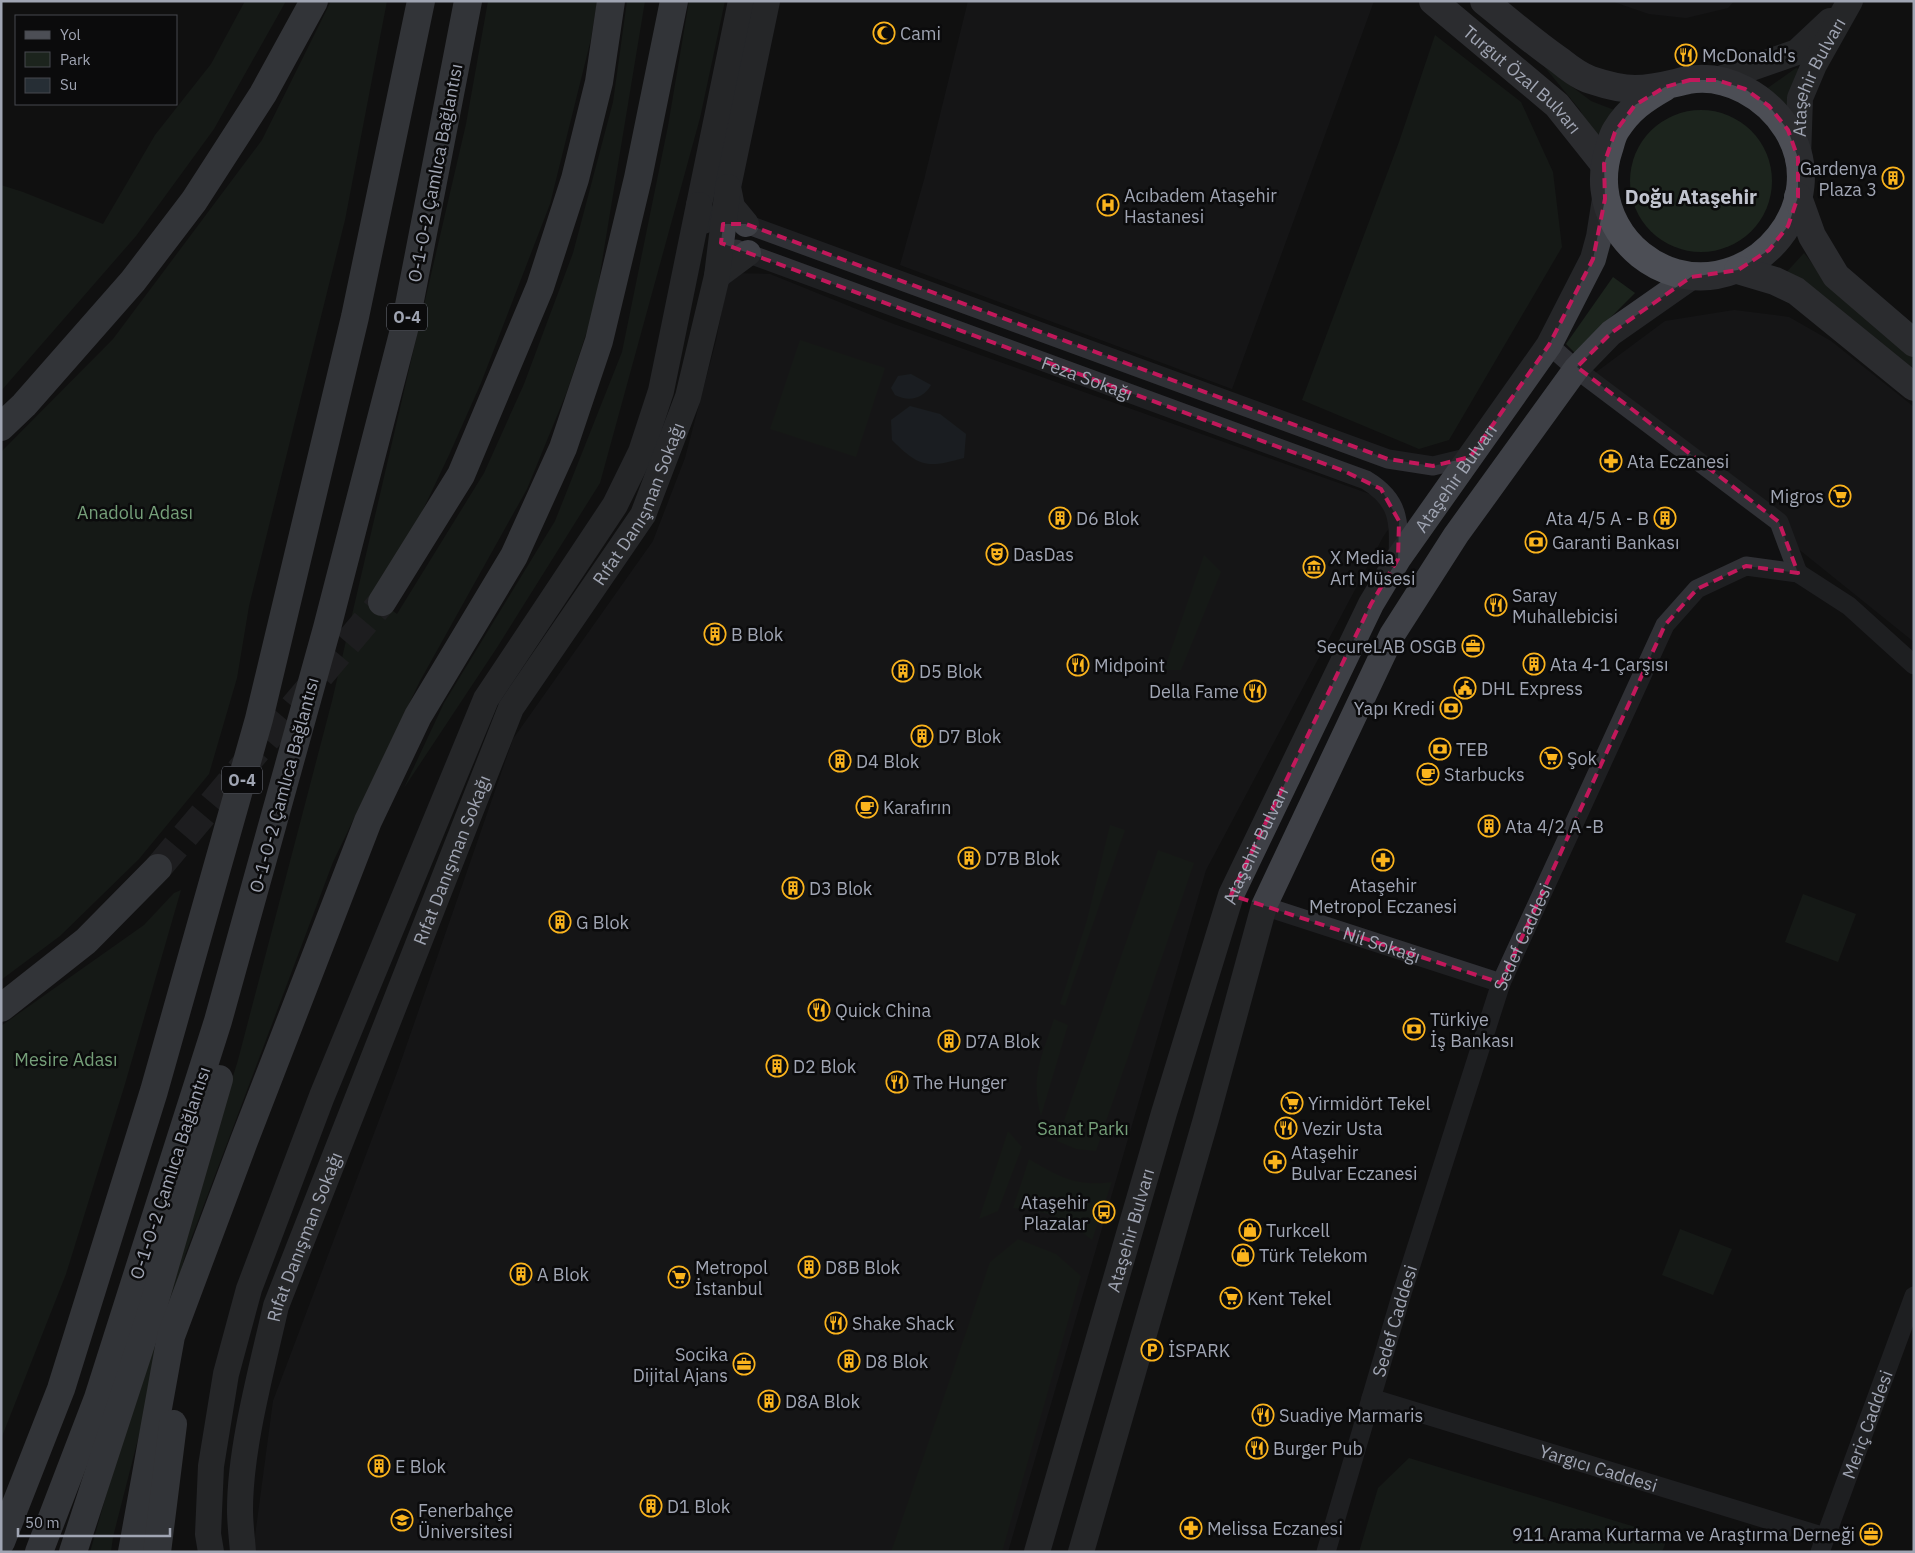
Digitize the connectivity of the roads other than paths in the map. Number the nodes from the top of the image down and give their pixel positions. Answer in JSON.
{"nodes":[{"id":1,"x":314,"y":1,"type":"edge"},
{"id":2,"x":421,"y":1,"type":"edge"},
{"id":3,"x":468,"y":1,"type":"edge"},
{"id":4,"x":611,"y":1,"type":"edge"},
{"id":5,"x":662,"y":1,"type":"edge"},
{"id":6,"x":674,"y":1,"type":"edge"},
{"id":7,"x":741,"y":1,"type":"edge"},
{"id":8,"x":767,"y":1,"type":"edge"},
{"id":9,"x":1433,"y":1,"type":"edge"},
{"id":10,"x":1484,"y":1,"type":"edge"},
{"id":11,"x":1850,"y":1,"type":"edge"},
{"id":12,"x":1716,"y":80,"type":"junction"},
{"id":13,"x":1665,"y":86,"type":"junction"},
{"id":14,"x":1798,"y":158,"type":"junction"},
{"id":15,"x":1604,"y":164,"type":"junction"},
{"id":16,"x":638,"y":178,"type":"junction"},
{"id":17,"x":1798,"y":197,"type":"junction"},
{"id":18,"x":1605,"y":199,"type":"junction"},
{"id":19,"x":719,"y":225,"type":"junction"},
{"id":20,"x":748,"y":253,"type":"junction"},
{"id":21,"x":1738,"y":270,"type":"junction"},
{"id":22,"x":716,"y":276,"type":"junction"},
{"id":23,"x":1691,"y":277,"type":"junction"},
{"id":24,"x":1914,"y":343,"type":"edge"},
{"id":25,"x":1549,"y":345,"type":"junction"},
{"id":26,"x":1576,"y":369,"type":"junction"},
{"id":27,"x":1914,"y":387,"type":"edge"},
{"id":28,"x":1,"y":427,"type":"edge"},
{"id":29,"x":1470,"y":457,"type":"junction"},
{"id":30,"x":1398,"y":559,"type":"junction"},
{"id":31,"x":1798,"y":573,"type":"junction"},
{"id":32,"x":382,"y":602,"type":"tunnel mouth"},
{"id":33,"x":327,"y":628,"type":"junction"},
{"id":34,"x":1914,"y":665,"type":"edge"},
{"id":35,"x":158,"y":868,"type":"tunnel mouth"},
{"id":36,"x":1231,"y":895,"type":"junction"},
{"id":37,"x":1264,"y":906,"type":"junction"},
{"id":38,"x":1501,"y":982,"type":"junction"},
{"id":39,"x":1,"y":1008,"type":"edge"},
{"id":40,"x":244,"y":1141,"type":"junction"},
{"id":41,"x":1914,"y":1296,"type":"edge"},
{"id":42,"x":1371,"y":1398,"type":"junction"},
{"id":43,"x":1,"y":1542,"type":"edge"},
{"id":44,"x":1822,"y":1544,"type":"edge"},
{"id":45,"x":39,"y":1552,"type":"edge"},
{"id":46,"x":74,"y":1552,"type":"edge"},
{"id":47,"x":132,"y":1552,"type":"edge"},
{"id":48,"x":157,"y":1552,"type":"edge"},
{"id":49,"x":211,"y":1552,"type":"edge"},
{"id":50,"x":243,"y":1552,"type":"edge"},
{"id":51,"x":1037,"y":1552,"type":"edge"},
{"id":52,"x":1081,"y":1552,"type":"edge"},
{"id":53,"x":1326,"y":1552,"type":"edge"}],
"edges":[{"from":1,"to":28,"type":"highway"},
{"from":2,"to":43,"type":"highway","number":"O-4"},
{"from":3,"to":33,"type":"highway","name":"O-1-O-2 Çamlıca Bağlantısı","number":"O-4"},
{"from":4,"to":32,"type":"highway"},
{"from":5,"to":16,"type":"highway"},
{"from":6,"to":16,"type":"highway"},
{"from":7,"to":19,"type":"street","name":"Rıfat Danışman Sokağı"},
{"from":8,"to":19,"type":"street"},
{"from":9,"to":15,"type":"main road","name":"Turgut Özal Bulvarı"},
{"from":10,"to":13,"type":"main road","name":"Turgut Özal Bulvarı"},
{"from":11,"to":12,"type":"street","name":"Ataşehir Bulvarı"},
{"from":11,"to":14,"type":"street","name":"Ataşehir Bulvarı"},
{"from":12,"to":13,"type":"main road","name":"Turgut Özal Bulvarı"},
{"from":12,"to":14,"type":"main road","name":"Turgut Özal Bulvarı"},
{"from":13,"to":15,"type":"main road","name":"Turgut Özal Bulvarı"},
{"from":14,"to":17,"type":"main road","name":"Turgut Özal Bulvarı"},
{"from":15,"to":18,"type":"main road","name":"Turgut Özal Bulvarı"},
{"from":16,"to":40,"type":"highway"},
{"from":17,"to":21,"type":"main road","name":"Turgut Özal Bulvarı"},
{"from":17,"to":24,"type":"main road","name":"Turgut Özal Bulvarı"},
{"from":18,"to":23,"type":"main road","name":"Turgut Özal Bulvarı"},
{"from":18,"to":25,"type":"street","name":"Ataşehir Bulvarı"},
{"from":19,"to":20,"type":"street","name":"Feza Sokağı"},
{"from":19,"to":22,"type":"street","name":"Rıfat Danışman Sokağı"},
{"from":19,"to":29,"type":"street","name":"Feza Sokağı"},
{"from":19,"to":49,"type":"street","name":"Rıfat Danışman Sokağı"},
{"from":20,"to":22,"type":"street"},
{"from":20,"to":30,"type":"street","name":"Feza Sokağı"},
{"from":21,"to":23,"type":"main road","name":"Turgut Özal Bulvarı"},
{"from":21,"to":27,"type":"main road"},
{"from":22,"to":50,"type":"street","name":"Rıfat Danışman Sokağı"},
{"from":23,"to":26,"type":"street","name":"Ataşehir Bulvarı"},
{"from":25,"to":26,"type":"street"},
{"from":25,"to":29,"type":"street","name":"Ataşehir Bulvarı"},
{"from":26,"to":31,"type":"street"},
{"from":26,"to":37,"type":"street","name":"Ataşehir Bulvarı"},
{"from":29,"to":30,"type":"street","name":"Ataşehir Bulvarı"},
{"from":30,"to":36,"type":"street","name":"Ataşehir Bulvarı"},
{"from":31,"to":34,"type":"street","name":"Sedef Caddesi"},
{"from":31,"to":38,"type":"street","name":"Sedef Caddesi"},
{"from":33,"to":45,"type":"highway","name":"O-1-O-2 Çamlıca Bağlantısı","number":"O-4"},
{"from":33,"to":46,"type":"highway"},
{"from":35,"to":39,"type":"highway"},
{"from":36,"to":37,"type":"street"},
{"from":36,"to":51,"type":"street","name":"Ataşehir Bulvarı"},
{"from":37,"to":38,"type":"street","name":"Nil Sokağı"},
{"from":37,"to":52,"type":"street","name":"Ataşehir Bulvarı"},
{"from":38,"to":42,"type":"street","name":"Sedef Caddesi"},
{"from":40,"to":47,"type":"highway"},
{"from":40,"to":48,"type":"highway"},
{"from":41,"to":44,"type":"street","name":"Meriç Caddesi"},
{"from":42,"to":44,"type":"street","name":"Yargıcı Caddesi"},
{"from":42,"to":53,"type":"street","name":"Sedef Caddesi"}]}
